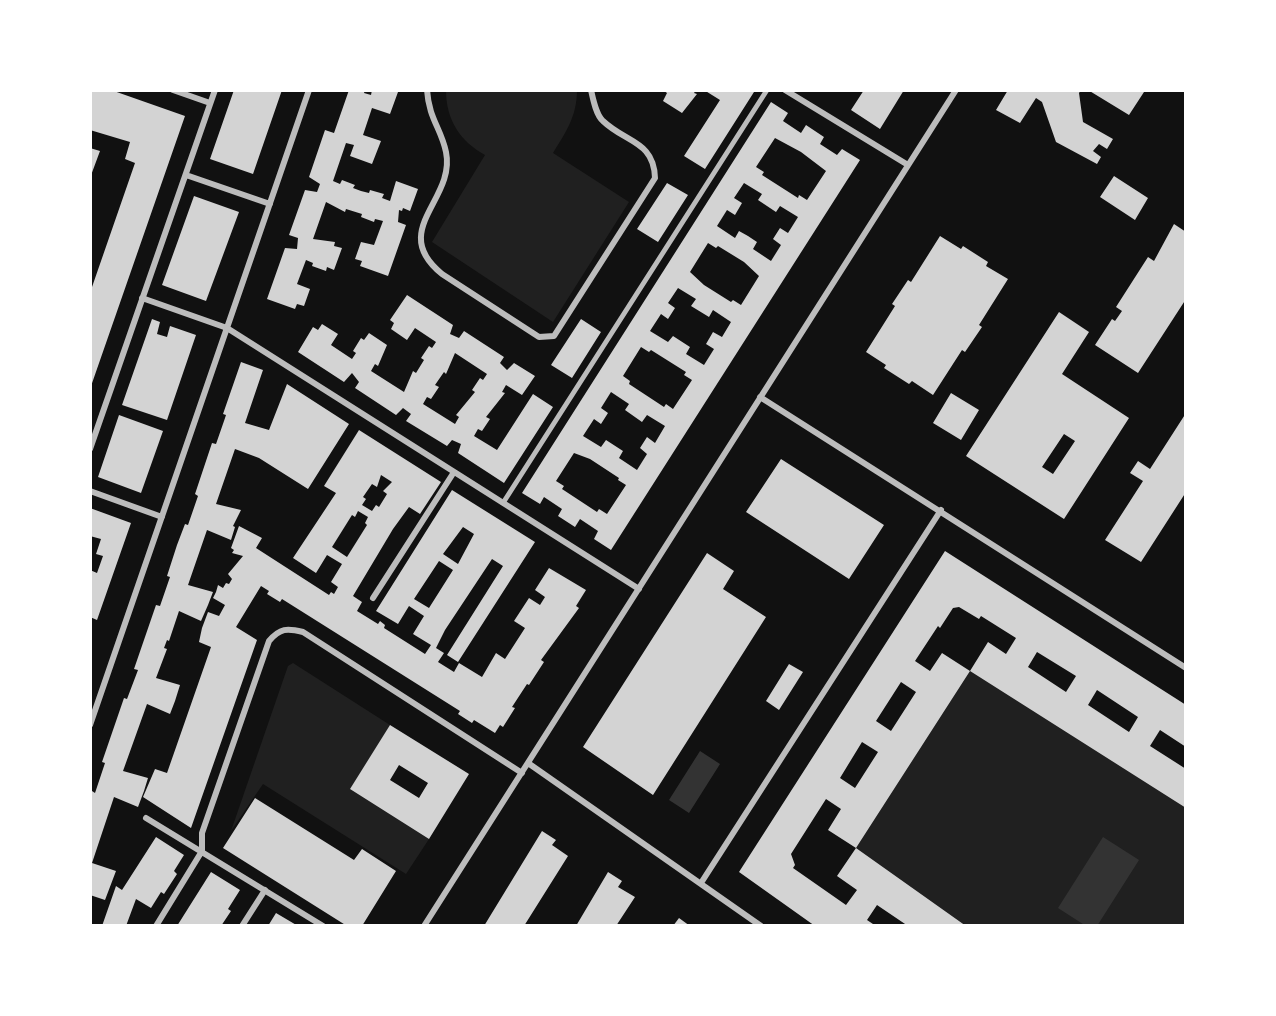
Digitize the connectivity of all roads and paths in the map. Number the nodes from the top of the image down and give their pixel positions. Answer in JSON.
{"nodes":[{"id":1,"x":173,"y":90,"type":"edge"},
{"id":2,"x":215,"y":90,"type":"edge"},
{"id":3,"x":309,"y":90,"type":"edge"},
{"id":4,"x":427,"y":90,"type":"edge"},
{"id":5,"x":591,"y":90,"type":"edge"},
{"id":6,"x":767,"y":90,"type":"edge"},
{"id":7,"x":785,"y":90,"type":"edge"},
{"id":8,"x":956,"y":90,"type":"edge"},
{"id":9,"x":210,"y":103,"type":"junction"},
{"id":10,"x":908,"y":165,"type":"junction"},
{"id":11,"x":186,"y":175,"type":"junction"},
{"id":12,"x":270,"y":204,"type":"junction"},
{"id":13,"x":142,"y":298,"type":"junction"},
{"id":14,"x":227,"y":328,"type":"junction"},
{"id":15,"x":760,"y":397,"type":"junction"},
{"id":16,"x":90,"y":449,"type":"edge"},
{"id":17,"x":454,"y":472,"type":"junction"},
{"id":18,"x":90,"y":491,"type":"edge"},
{"id":19,"x":503,"y":503,"type":"junction"},
{"id":20,"x":940,"y":510,"type":"junction"},
{"id":21,"x":162,"y":517,"type":"junction"},
{"id":22,"x":639,"y":589,"type":"junction"},
{"id":23,"x":373,"y":598,"type":"dead end"},
{"id":24,"x":1186,"y":668,"type":"edge"},
{"id":25,"x":90,"y":724,"type":"edge"},
{"id":26,"x":528,"y":763,"type":"junction"},
{"id":27,"x":522,"y":773,"type":"junction"},
{"id":28,"x":146,"y":818,"type":"dead end"},
{"id":29,"x":202,"y":851,"type":"junction"},
{"id":30,"x":700,"y":883,"type":"junction"},
{"id":31,"x":265,"y":890,"type":"junction"},
{"id":32,"x":156,"y":926,"type":"edge"},
{"id":33,"x":242,"y":926,"type":"edge"},
{"id":34,"x":323,"y":926,"type":"edge"},
{"id":35,"x":424,"y":926,"type":"edge"},
{"id":36,"x":761,"y":926,"type":"edge"}],
"edges":[{"from":1,"to":9,"type":"street"},
{"from":2,"to":9,"type":"street"},
{"from":3,"to":12,"type":"street"},
{"from":4,"to":5,"type":"street"},
{"from":6,"to":19,"type":"street"},
{"from":7,"to":10,"type":"street"},
{"from":8,"to":10,"type":"street"},
{"from":9,"to":11,"type":"street"},
{"from":10,"to":15,"type":"street"},
{"from":11,"to":12,"type":"street"},
{"from":11,"to":13,"type":"street"},
{"from":12,"to":14,"type":"street"},
{"from":13,"to":14,"type":"street"},
{"from":13,"to":16,"type":"street"},
{"from":14,"to":17,"type":"street"},
{"from":14,"to":21,"type":"street"},
{"from":15,"to":20,"type":"street"},
{"from":15,"to":22,"type":"street"},
{"from":17,"to":19,"type":"street"},
{"from":17,"to":23,"type":"street"},
{"from":18,"to":21,"type":"street"},
{"from":19,"to":22,"type":"street"},
{"from":20,"to":24,"type":"street"},
{"from":20,"to":30,"type":"street"},
{"from":21,"to":25,"type":"street"},
{"from":22,"to":26,"type":"street"},
{"from":26,"to":27,"type":"street"},
{"from":26,"to":30,"type":"street"},
{"from":27,"to":29,"type":"street"},
{"from":27,"to":35,"type":"street"},
{"from":28,"to":29,"type":"street"},
{"from":29,"to":31,"type":"street"},
{"from":29,"to":32,"type":"street"},
{"from":30,"to":36,"type":"street"},
{"from":31,"to":33,"type":"street"},
{"from":31,"to":34,"type":"street"}]}
